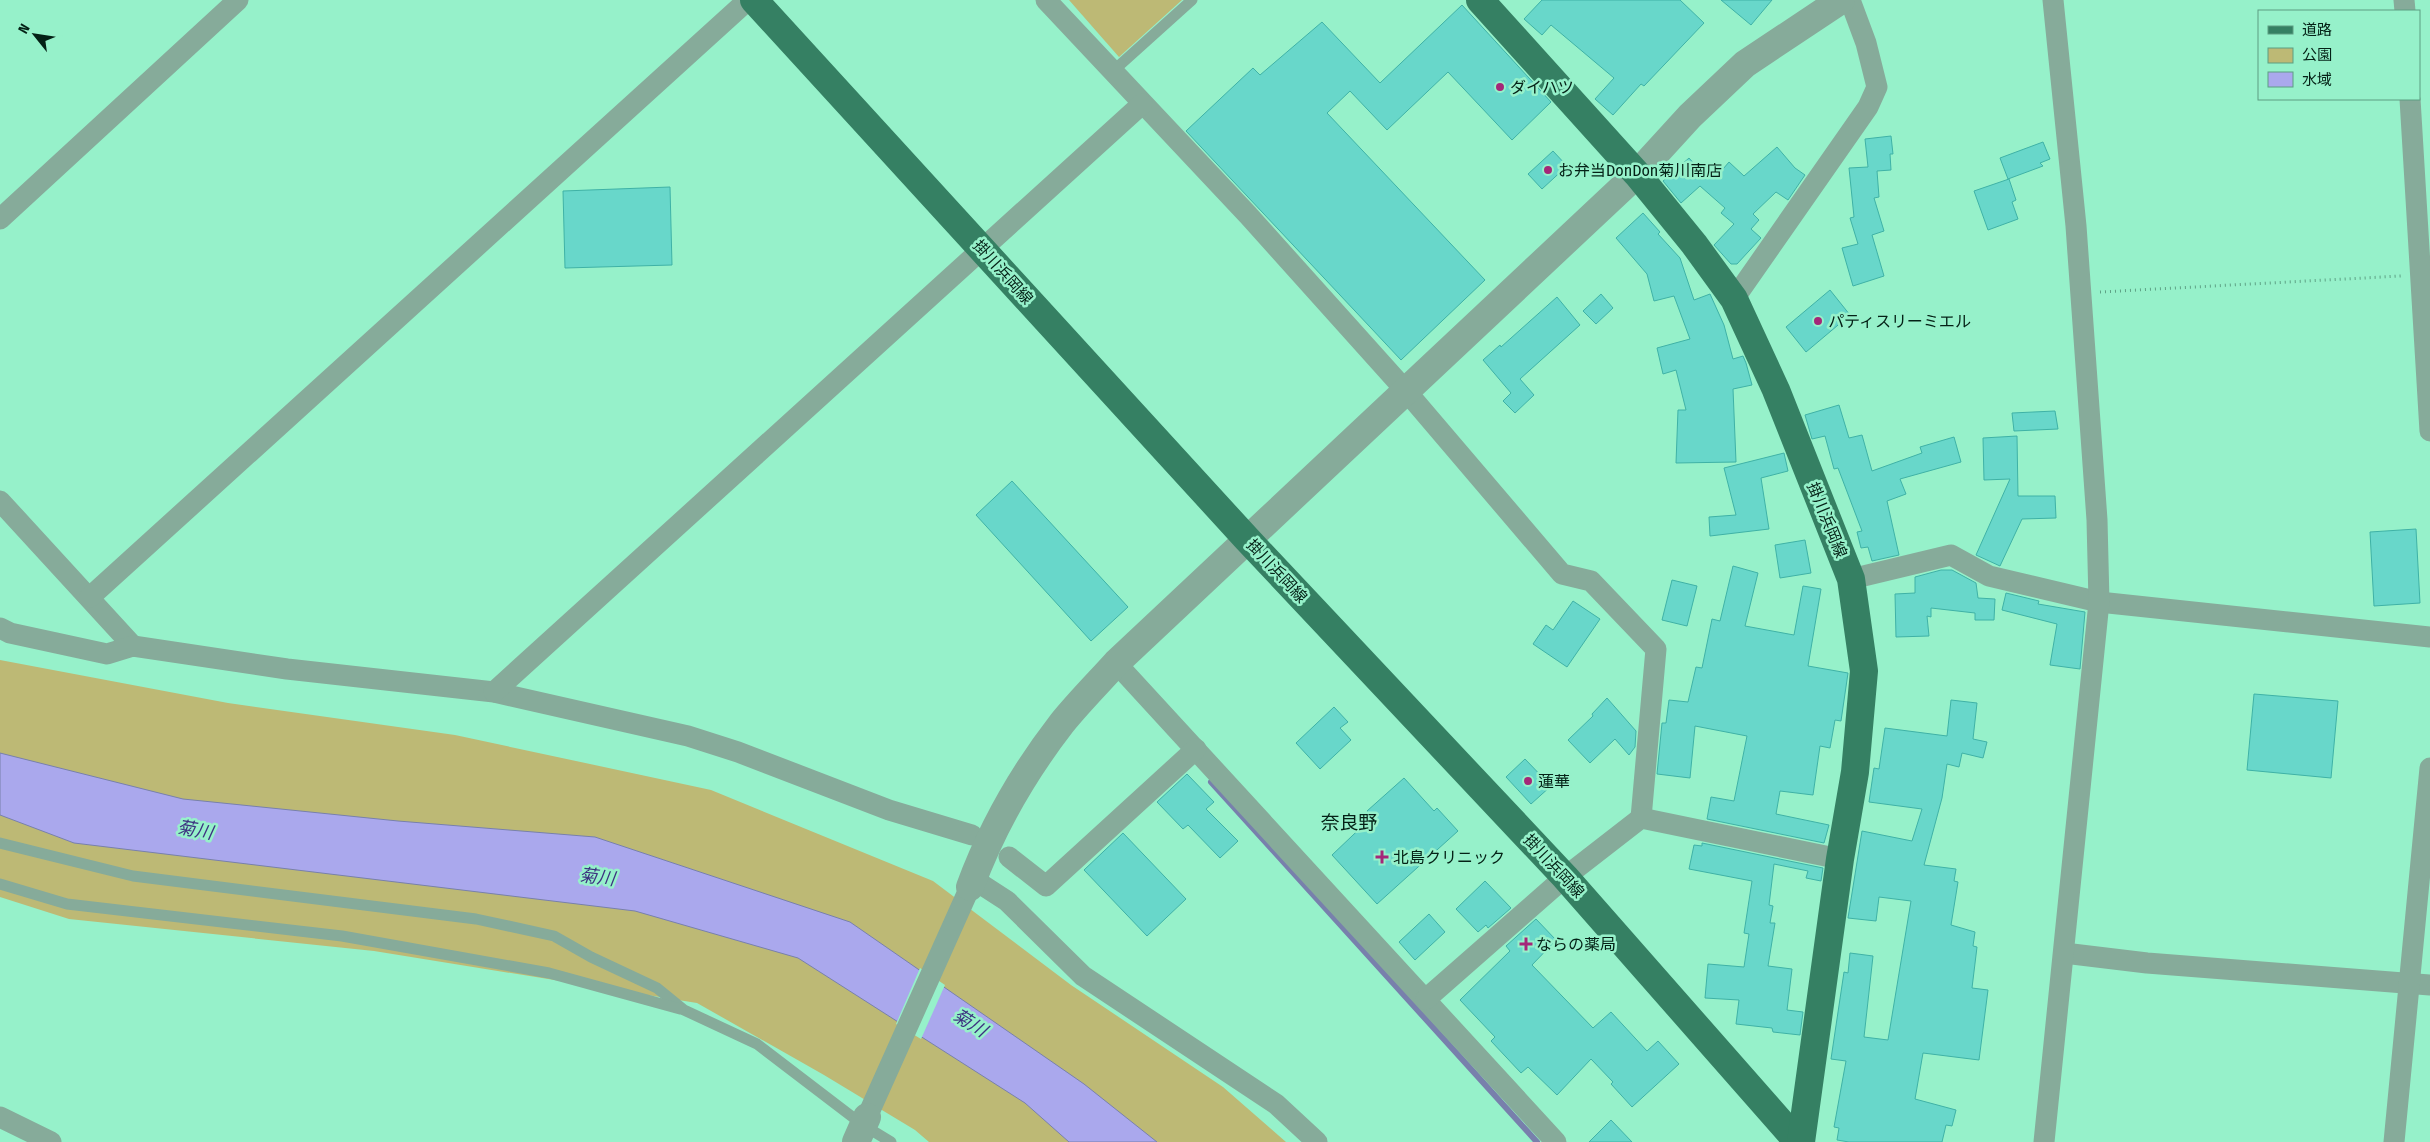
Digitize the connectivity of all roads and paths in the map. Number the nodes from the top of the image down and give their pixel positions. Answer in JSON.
{"nodes":[{"id":1,"x":238,"y":0,"type":"edge"},
{"id":2,"x":748,"y":0,"type":"edge"},
{"id":3,"x":754,"y":0,"type":"edge"},
{"id":4,"x":1046,"y":0,"type":"edge"},
{"id":5,"x":1192,"y":0,"type":"edge"},
{"id":6,"x":1480,"y":0,"type":"edge"},
{"id":7,"x":1842,"y":0,"type":"edge"},
{"id":8,"x":1850,"y":0,"type":"edge"},
{"id":9,"x":2053,"y":0,"type":"edge"},
{"id":10,"x":1112,"y":72,"type":"junction"},
{"id":11,"x":2410,"y":100,"type":"edge"},
{"id":12,"x":1142,"y":104,"type":"junction"},
{"id":13,"x":1637,"y":174,"type":"junction"},
{"id":14,"x":0,"y":219,"type":"edge"},
{"id":15,"x":982,"y":249,"type":"junction"},
{"id":16,"x":2421,"y":275,"type":"junction"},
{"id":17,"x":2079,"y":293,"type":"junction"},
{"id":18,"x":1734,"y":299,"type":"junction"},
{"id":19,"x":1406,"y":391,"type":"junction"},
{"id":20,"x":2430,"y":432,"type":"edge"},
{"id":21,"x":0,"y":501,"type":"edge"},
{"id":22,"x":1247,"y":539,"type":"junction"},
{"id":23,"x":1851,"y":579,"type":"junction"},
{"id":24,"x":90,"y":597,"type":"junction"},
{"id":25,"x":2099,"y":602,"type":"junction"},
{"id":26,"x":0,"y":628,"type":"edge"},
{"id":27,"x":2430,"y":637,"type":"edge"},
{"id":28,"x":133,"y":646,"type":"junction"},
{"id":29,"x":1116,"y":663,"type":"junction"},
{"id":30,"x":494,"y":692,"type":"junction"},
{"id":31,"x":1196,"y":749,"type":"junction"},
{"id":32,"x":2430,"y":768,"type":"edge"},
{"id":33,"x":1641,"y":818,"type":"junction"},
{"id":34,"x":972,"y":836,"type":"dead end"},
{"id":35,"x":0,"y":843,"type":"edge"},
{"id":36,"x":1009,"y":857,"type":"dead end"},
{"id":37,"x":1840,"y":859,"type":"junction"},
{"id":38,"x":1565,"y":876,"type":"junction"},
{"id":39,"x":971,"y":883,"type":"junction"},
{"id":40,"x":0,"y":884,"type":"edge"},
{"id":41,"x":2064,"y":953,"type":"junction"},
{"id":42,"x":2420,"y":984,"type":"edge"},
{"id":43,"x":1426,"y":999,"type":"junction"},
{"id":44,"x":684,"y":1010,"type":"junction"},
{"id":45,"x":0,"y":1117,"type":"edge"},
{"id":46,"x":862,"y":1128,"type":"edge"},
{"id":47,"x":51,"y":1142,"type":"edge"},
{"id":48,"x":891,"y":1142,"type":"edge"},
{"id":49,"x":1316,"y":1142,"type":"edge"},
{"id":50,"x":1556,"y":1142,"type":"edge"},
{"id":51,"x":1800,"y":1142,"type":"edge"},
{"id":52,"x":2044,"y":1142,"type":"edge"},
{"id":53,"x":2394,"y":1142,"type":"edge"}],
"edges":[{"from":1,"to":14,"type":"street"},
{"from":2,"to":24,"type":"street"},
{"from":3,"to":15,"type":"main road","name":"掛川浜岡線"},
{"from":4,"to":10,"type":"street"},
{"from":5,"to":10,"type":"lane"},
{"from":6,"to":13,"type":"main road","name":"掛川浜岡線"},
{"from":7,"to":13,"type":"street"},
{"from":8,"to":18,"type":"street"},
{"from":9,"to":17,"type":"street"},
{"from":10,"to":12,"type":"street"},
{"from":11,"to":16,"type":"street"},
{"from":12,"to":15,"type":"street"},
{"from":12,"to":19,"type":"street"},
{"from":13,"to":18,"type":"main road","name":"掛川浜岡線"},
{"from":13,"to":19,"type":"street"},
{"from":15,"to":22,"type":"main road","name":"掛川浜岡線"},
{"from":15,"to":30,"type":"street"},
{"from":16,"to":17,"type":"path"},
{"from":16,"to":20,"type":"street"},
{"from":17,"to":25,"type":"street"},
{"from":18,"to":23,"type":"main road","name":"掛川浜岡線"},
{"from":19,"to":22,"type":"street"},
{"from":19,"to":33,"type":"street"},
{"from":21,"to":24,"type":"street"},
{"from":22,"to":29,"type":"street"},
{"from":22,"to":38,"type":"main road","name":"掛川浜岡線"},
{"from":23,"to":25,"type":"street"},
{"from":23,"to":37,"type":"main road","name":"掛川浜岡線"},
{"from":24,"to":28,"type":"street"},
{"from":25,"to":27,"type":"street"},
{"from":25,"to":41,"type":"street"},
{"from":26,"to":28,"type":"street"},
{"from":28,"to":30,"type":"street"},
{"from":29,"to":31,"type":"street"},
{"from":29,"to":39,"type":"street"},
{"from":30,"to":34,"type":"street"},
{"from":31,"to":36,"type":"street"},
{"from":31,"to":43,"type":"street"},
{"from":32,"to":42,"type":"street"},
{"from":33,"to":37,"type":"street"},
{"from":33,"to":38,"type":"street"},
{"from":35,"to":44,"type":"lane"},
{"from":37,"to":51,"type":"main road","name":"掛川浜岡線"},
{"from":38,"to":43,"type":"street"},
{"from":38,"to":51,"type":"main road","name":"掛川浜岡線"},
{"from":39,"to":46,"type":"street"},
{"from":39,"to":49,"type":"street"},
{"from":40,"to":44,"type":"lane"},
{"from":41,"to":42,"type":"street"},
{"from":41,"to":52,"type":"street"},
{"from":42,"to":53,"type":"street"},
{"from":43,"to":50,"type":"street"},
{"from":44,"to":46,"type":"lane"},
{"from":45,"to":47,"type":"street"},
{"from":46,"to":48,"type":"lane"}]}
